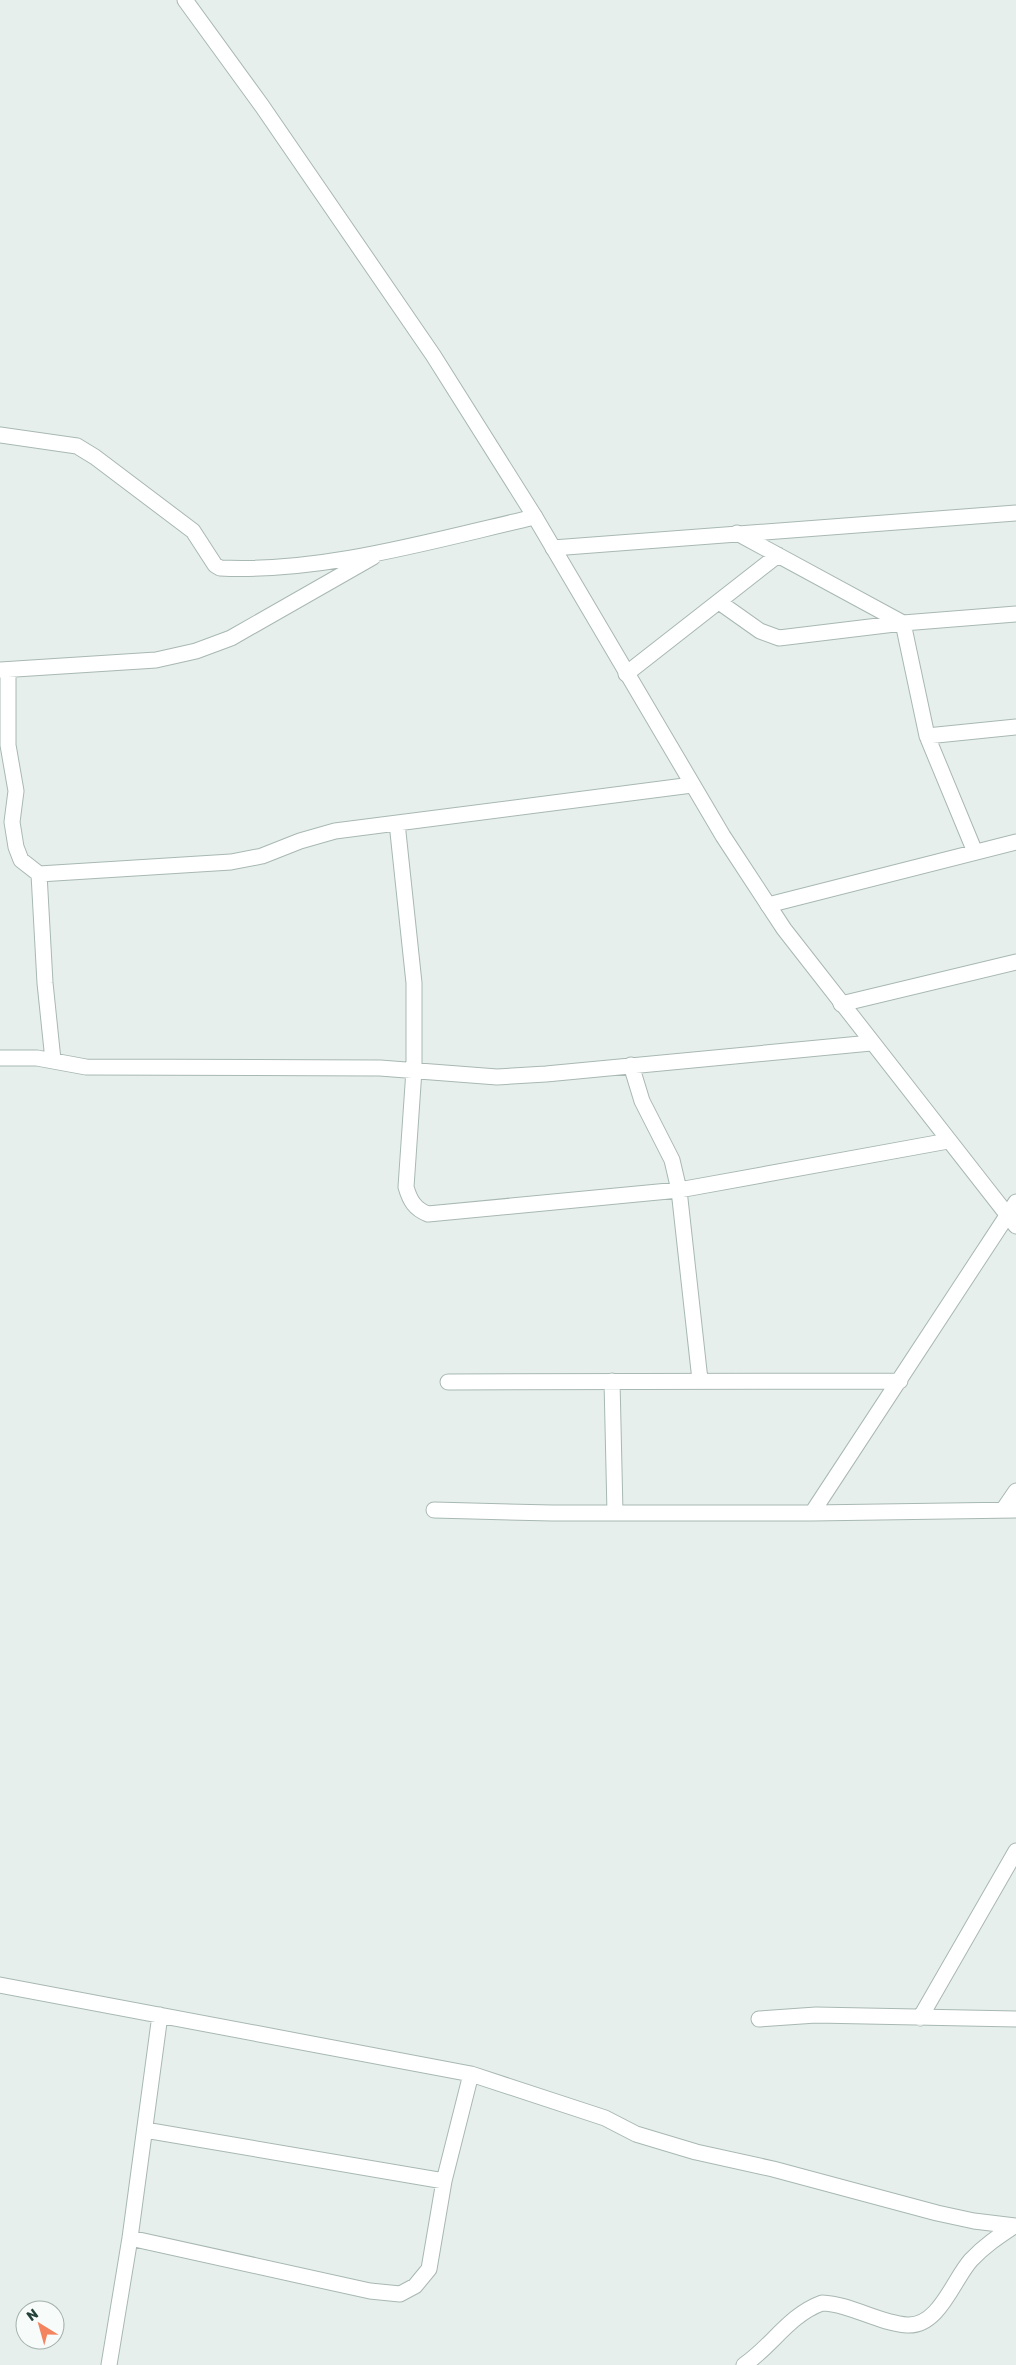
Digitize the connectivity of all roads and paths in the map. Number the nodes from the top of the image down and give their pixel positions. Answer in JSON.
{"nodes":[{"id":1,"x":185,"y":0,"type":"edge"},
{"id":2,"x":0,"y":435,"type":"edge"},
{"id":3,"x":1016,"y":512,"type":"edge"},
{"id":4,"x":535,"y":517,"type":"junction"},
{"id":5,"x":737,"y":533,"type":"junction"},
{"id":6,"x":553,"y":548,"type":"junction"},
{"id":7,"x":381,"y":553,"type":"junction"},
{"id":8,"x":778,"y":555,"type":"junction"},
{"id":9,"x":720,"y":602,"type":"junction"},
{"id":10,"x":1016,"y":614,"type":"edge"},
{"id":11,"x":903,"y":624,"type":"junction"},
{"id":12,"x":4,"y":670,"type":"edge"},
{"id":13,"x":626,"y":674,"type":"junction"},
{"id":14,"x":1016,"y":727,"type":"edge"},
{"id":15,"x":927,"y":736,"type":"junction"},
{"id":16,"x":692,"y":785,"type":"junction"},
{"id":17,"x":6,"y":822,"type":"edge"},
{"id":18,"x":397,"y":823,"type":"junction"},
{"id":19,"x":1016,"y":842,"type":"edge"},
{"id":20,"x":974,"y":852,"type":"junction"},
{"id":21,"x":39,"y":874,"type":"junction"},
{"id":22,"x":768,"y":905,"type":"junction"},
{"id":23,"x":1016,"y":962,"type":"edge"},
{"id":24,"x":841,"y":1004,"type":"junction"},
{"id":25,"x":871,"y":1043,"type":"junction"},
{"id":26,"x":0,"y":1058,"type":"edge"},
{"id":27,"x":53,"y":1060,"type":"junction"},
{"id":28,"x":631,"y":1065,"type":"junction"},
{"id":29,"x":414,"y":1070,"type":"junction"},
{"id":30,"x":948,"y":1141,"type":"junction"},
{"id":31,"x":679,"y":1190,"type":"junction"},
{"id":32,"x":1016,"y":1202,"type":"edge"},
{"id":33,"x":1012,"y":1221,"type":"edge"},
{"id":34,"x":700,"y":1380,"type":"junction"},
{"id":35,"x":612,"y":1381,"type":"junction"},
{"id":36,"x":900,"y":1381,"type":"junction"},
{"id":37,"x":448,"y":1382,"type":"dead end"},
{"id":38,"x":1016,"y":1491,"type":"edge"},
{"id":39,"x":434,"y":1510,"type":"dead end"},
{"id":40,"x":1009,"y":1510,"type":"edge"},
{"id":41,"x":616,"y":1513,"type":"junction"},
{"id":42,"x":812,"y":1513,"type":"junction"},
{"id":43,"x":1013,"y":1860,"type":"edge"},
{"id":44,"x":0,"y":1985,"type":"edge"},
{"id":45,"x":160,"y":2015,"type":"junction"},
{"id":46,"x":920,"y":2018,"type":"junction"},
{"id":47,"x":759,"y":2019,"type":"dead end"},
{"id":48,"x":1016,"y":2019,"type":"edge"},
{"id":49,"x":471,"y":2074,"type":"junction"},
{"id":50,"x":145,"y":2130,"type":"junction"},
{"id":51,"x":444,"y":2181,"type":"junction"},
{"id":52,"x":1015,"y":2226,"type":"edge"},
{"id":53,"x":130,"y":2238,"type":"junction"},
{"id":54,"x":109,"y":2365,"type":"edge"},
{"id":55,"x":744,"y":2365,"type":"edge"}],
"edges":[{"from":1,"to":4,"type":"street"},
{"from":2,"to":7,"type":"street"},
{"from":3,"to":5,"type":"street"},
{"from":4,"to":6,"type":"street"},
{"from":4,"to":7,"type":"street"},
{"from":5,"to":6,"type":"street"},
{"from":5,"to":8,"type":"street"},
{"from":6,"to":13,"type":"street"},
{"from":7,"to":12,"type":"street"},
{"from":8,"to":9,"type":"street"},
{"from":8,"to":11,"type":"street"},
{"from":9,"to":11,"type":"street"},
{"from":9,"to":13,"type":"street"},
{"from":10,"to":11,"type":"street"},
{"from":11,"to":15,"type":"street"},
{"from":12,"to":17,"type":"street"},
{"from":13,"to":16,"type":"street"},
{"from":14,"to":15,"type":"street"},
{"from":15,"to":20,"type":"street"},
{"from":16,"to":18,"type":"street"},
{"from":16,"to":22,"type":"street"},
{"from":17,"to":21,"type":"street"},
{"from":18,"to":21,"type":"street"},
{"from":18,"to":29,"type":"street"},
{"from":19,"to":20,"type":"street"},
{"from":20,"to":22,"type":"street"},
{"from":21,"to":27,"type":"street"},
{"from":22,"to":24,"type":"street"},
{"from":23,"to":24,"type":"street"},
{"from":24,"to":25,"type":"street"},
{"from":25,"to":28,"type":"street"},
{"from":25,"to":30,"type":"street"},
{"from":26,"to":27,"type":"street"},
{"from":27,"to":29,"type":"street"},
{"from":28,"to":29,"type":"street"},
{"from":28,"to":31,"type":"street"},
{"from":29,"to":31,"type":"street"},
{"from":30,"to":31,"type":"street"},
{"from":30,"to":33,"type":"street"},
{"from":31,"to":34,"type":"street"},
{"from":32,"to":33,"type":"street"},
{"from":33,"to":36,"type":"street"},
{"from":34,"to":35,"type":"street"},
{"from":34,"to":36,"type":"street"},
{"from":35,"to":37,"type":"street"},
{"from":35,"to":41,"type":"street"},
{"from":36,"to":42,"type":"street"},
{"from":38,"to":40,"type":"street"},
{"from":39,"to":41,"type":"street"},
{"from":40,"to":42,"type":"street"},
{"from":41,"to":42,"type":"street"},
{"from":43,"to":46,"type":"street"},
{"from":44,"to":45,"type":"street"},
{"from":45,"to":49,"type":"street"},
{"from":45,"to":50,"type":"street"},
{"from":46,"to":47,"type":"street"},
{"from":46,"to":48,"type":"street"},
{"from":49,"to":51,"type":"street"},
{"from":49,"to":52,"type":"street"},
{"from":50,"to":51,"type":"street"},
{"from":50,"to":53,"type":"street"},
{"from":51,"to":53,"type":"street"},
{"from":52,"to":55,"type":"street"},
{"from":53,"to":54,"type":"street"}]}
